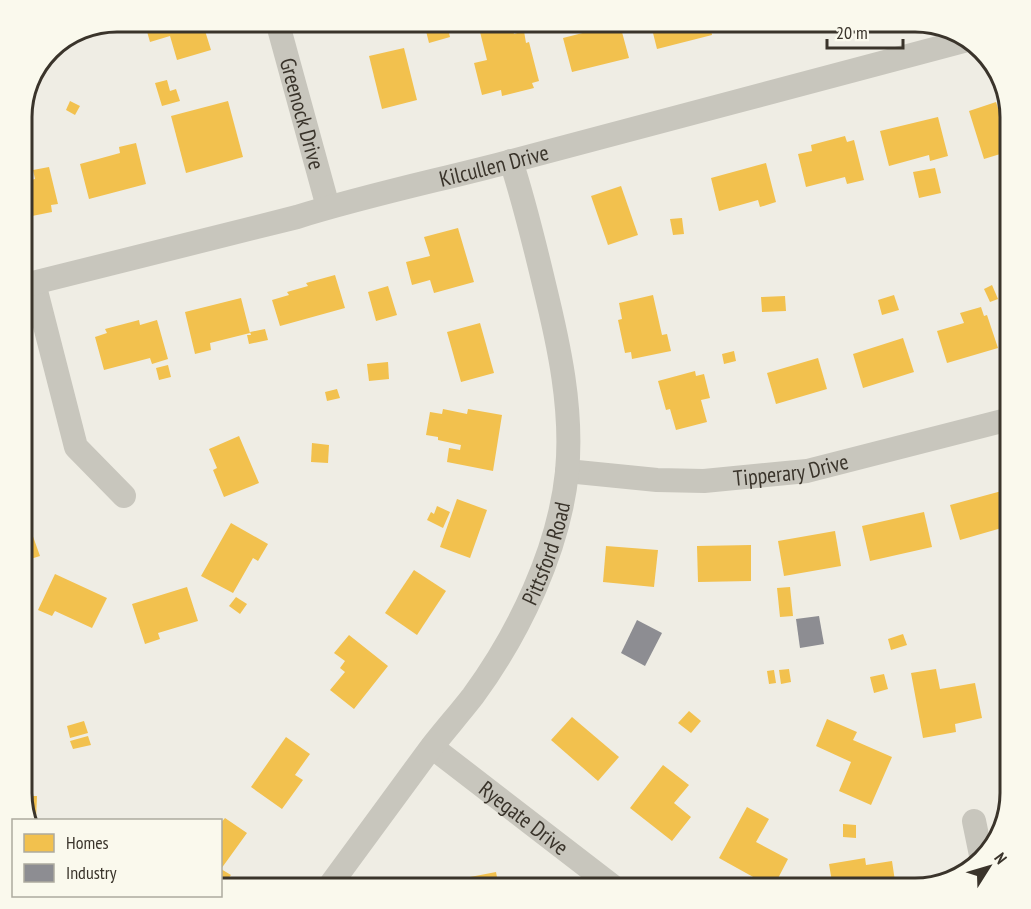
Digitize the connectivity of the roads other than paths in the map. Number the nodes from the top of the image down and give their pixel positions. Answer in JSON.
{"nodes":[{"id":1,"x":280,"y":32,"type":"edge"},
{"id":2,"x":956,"y":43,"type":"edge"},
{"id":3,"x":511,"y":161,"type":"junction"},
{"id":4,"x":328,"y":207,"type":"junction"},
{"id":5,"x":32,"y":284,"type":"edge"},
{"id":6,"x":32,"y":298,"type":"edge"},
{"id":7,"x":999,"y":422,"type":"edge"},
{"id":8,"x":567,"y":471,"type":"junction"},
{"id":9,"x":124,"y":496,"type":"dead end"},
{"id":10,"x":432,"y":747,"type":"junction"},
{"id":11,"x":974,"y":821,"type":"dead end"},
{"id":12,"x":977,"y":837,"type":"edge"},
{"id":13,"x":335,"y":878,"type":"edge"},
{"id":14,"x":602,"y":878,"type":"edge"}],
"edges":[{"from":1,"to":4,"type":"street","name":"Greenock Drive"},
{"from":2,"to":3,"type":"street","name":"Kilcullen Drive"},
{"from":3,"to":4,"type":"street","name":"Kilcullen Drive"},
{"from":3,"to":8,"type":"street","name":"Pittsford Road"},
{"from":4,"to":5,"type":"street","name":"Kilcullen Drive"},
{"from":6,"to":9,"type":"street"},
{"from":7,"to":8,"type":"street","name":"Tipperary Drive"},
{"from":8,"to":10,"type":"street","name":"Pittsford Road"},
{"from":10,"to":13,"type":"street","name":"Pittsford Road"},
{"from":10,"to":14,"type":"street","name":"Ryegate Drive"},
{"from":11,"to":12,"type":"street"}]}
